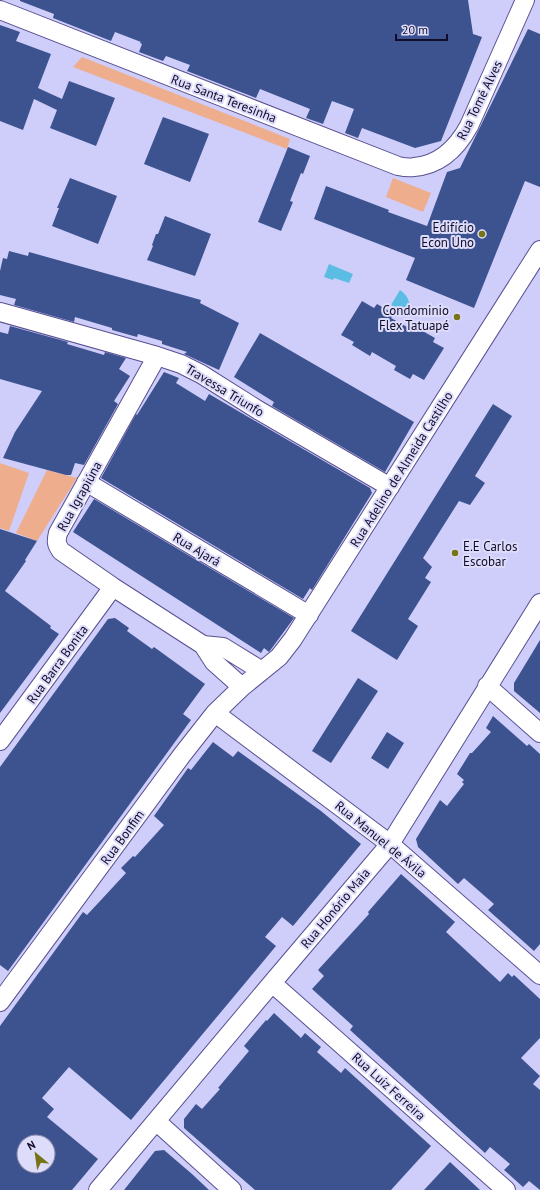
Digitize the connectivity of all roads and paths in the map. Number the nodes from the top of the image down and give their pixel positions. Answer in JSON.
{"nodes":[{"id":1,"x":525,"y":0,"type":"edge"},
{"id":2,"x":0,"y":10,"type":"edge"},
{"id":3,"x":449,"y":153,"type":"joint"},
{"id":4,"x":540,"y":250,"type":"edge"},
{"id":5,"x":0,"y":312,"type":"edge"},
{"id":6,"x":157,"y":356,"type":"junction"},
{"id":7,"x":86,"y":482,"type":"junction"},
{"id":8,"x":390,"y":487,"type":"junction"},
{"id":9,"x":114,"y":587,"type":"junction"},
{"id":10,"x":540,"y":604,"type":"edge"},
{"id":11,"x":309,"y":615,"type":"junction"},
{"id":12,"x":203,"y":645,"type":"junction"},
{"id":13,"x":252,"y":679,"type":"junction"},
{"id":14,"x":488,"y":686,"type":"junction"},
{"id":15,"x":215,"y":713,"type":"junction"},
{"id":16,"x":540,"y":733,"type":"edge"},
{"id":17,"x":0,"y":741,"type":"edge"},
{"id":18,"x":390,"y":844,"type":"junction"},
{"id":19,"x":540,"y":975,"type":"edge"},
{"id":20,"x":272,"y":983,"type":"junction"},
{"id":21,"x":0,"y":1002,"type":"edge"},
{"id":22,"x":156,"y":1121,"type":"junction"},
{"id":23,"x":98,"y":1190,"type":"edge"},
{"id":24,"x":232,"y":1190,"type":"edge"},
{"id":25,"x":506,"y":1190,"type":"edge"}],
"edges":[{"from":1,"to":3,"type":"street","name":"Rua Tomé Alves"},
{"from":2,"to":3,"type":"street","name":"Rua Santa Teresinha"},
{"from":4,"to":8,"type":"street","name":"Rua Adelino de Almeida Castilho"},
{"from":5,"to":6,"type":"street","name":"Travessa Triunfo"},
{"from":6,"to":7,"type":"street","name":"Rua Igrapiúna"},
{"from":6,"to":8,"type":"street","name":"Travessa Triunfo"},
{"from":7,"to":9,"type":"street","name":"Rua Igrapiúna"},
{"from":7,"to":11,"type":"street","name":"Rua Ajará"},
{"from":8,"to":11,"type":"street","name":"Rua Adelino de Almeida Castilho"},
{"from":9,"to":12,"type":"street","name":"Rua Igrapiúna"},
{"from":9,"to":17,"type":"street","name":"Rua Barra Bonita"},
{"from":10,"to":14,"type":"street","name":"Rua Honório Maia"},
{"from":11,"to":13,"type":"street","name":"Rua Adelino de Almeida Castilho"},
{"from":12,"to":13,"type":"street","name":"Rua Igrapiúna"},
{"from":12,"to":13,"type":"street","name":"Rua Igrapiúna"},
{"from":13,"to":15,"type":"street","name":"Rua Bonfim"},
{"from":14,"to":16,"type":"street"},
{"from":14,"to":18,"type":"street","name":"Rua Honório Maia"},
{"from":15,"to":18,"type":"street","name":"Rua Manuel de Ávila"},
{"from":15,"to":21,"type":"street","name":"Rua Bonfim"},
{"from":18,"to":19,"type":"street","name":"Rua Manuel de Ávila"},
{"from":18,"to":20,"type":"street","name":"Rua Honório Maia"},
{"from":20,"to":22,"type":"street","name":"Rua Honório Maia"},
{"from":20,"to":25,"type":"street","name":"Rua Luiz Ferreira"},
{"from":22,"to":23,"type":"street","name":"Rua Honório Maia"},
{"from":22,"to":24,"type":"street"}]}
